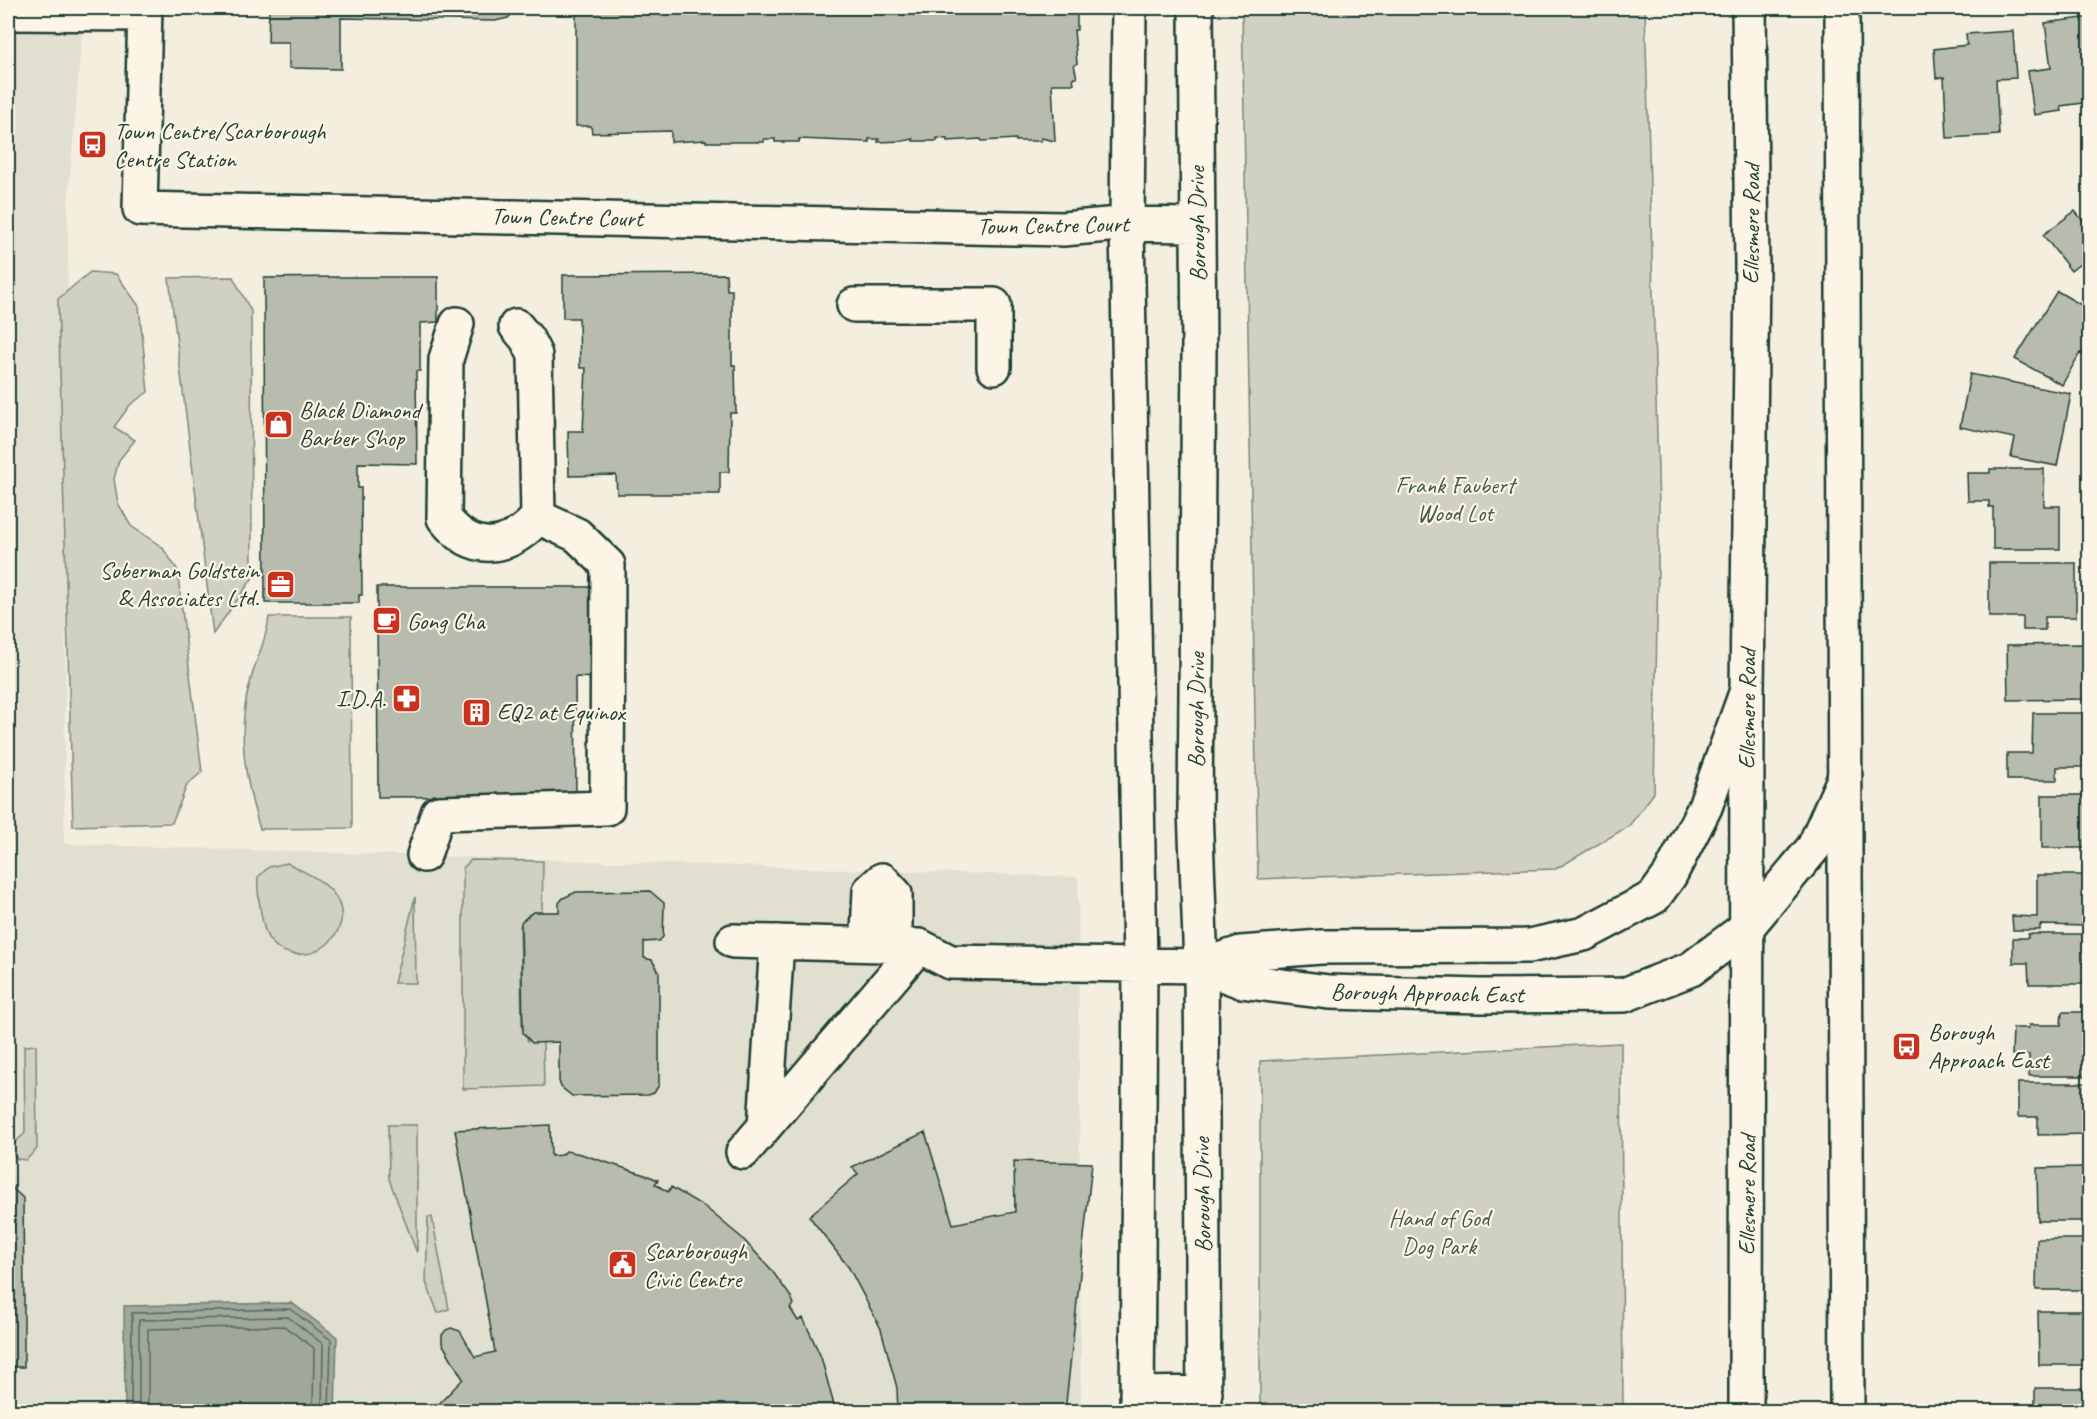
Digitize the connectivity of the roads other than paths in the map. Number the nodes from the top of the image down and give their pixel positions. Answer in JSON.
{"nodes":[{"id":1,"x":1128,"y":8,"type":"edge"},
{"id":2,"x":1196,"y":8,"type":"edge"},
{"id":3,"x":1749,"y":8,"type":"edge"},
{"id":4,"x":1842,"y":8,"type":"edge"},
{"id":5,"x":144,"y":11,"type":"edge"},
{"id":6,"x":8,"y":12,"type":"edge"},
{"id":7,"x":1127,"y":224,"type":"junction"},
{"id":8,"x":1196,"y":225,"type":"junction"},
{"id":9,"x":854,"y":305,"type":"dead end"},
{"id":10,"x":457,"y":324,"type":"dead end"},
{"id":11,"x":516,"y":326,"type":"dead end"},
{"id":12,"x":994,"y":366,"type":"dead end"},
{"id":13,"x":538,"y":517,"type":"junction"},
{"id":14,"x":1747,"y":692,"type":"junction"},
{"id":15,"x":1844,"y":779,"type":"junction"},
{"id":16,"x":424,"y":855,"type":"dead end"},
{"id":17,"x":1748,"y":926,"type":"junction"},
{"id":18,"x":733,"y":941,"type":"dead end"},
{"id":19,"x":777,"y":942,"type":"junction"},
{"id":20,"x":919,"y":946,"type":"junction"},
{"id":21,"x":1140,"y":966,"type":"junction"},
{"id":22,"x":1201,"y":966,"type":"junction"},
{"id":23,"x":765,"y":1126,"type":"junction"},
{"id":24,"x":743,"y":1152,"type":"dead end"},
{"id":25,"x":1204,"y":1402,"type":"edge"},
{"id":26,"x":1137,"y":1403,"type":"edge"},
{"id":27,"x":1746,"y":1412,"type":"edge"},
{"id":28,"x":1847,"y":1412,"type":"edge"}],
"edges":[{"from":1,"to":7,"type":"street"},
{"from":2,"to":8,"type":"street","name":"Borough Drive"},
{"from":3,"to":14,"type":"street","name":"Ellesmere Road"},
{"from":4,"to":15,"type":"street"},
{"from":5,"to":6,"type":"street"},
{"from":5,"to":7,"type":"street","name":"Town Centre Court"},
{"from":7,"to":8,"type":"street","name":"Town Centre Court"},
{"from":7,"to":21,"type":"street"},
{"from":8,"to":22,"type":"street","name":"Borough Drive"},
{"from":9,"to":12,"type":"street"},
{"from":10,"to":13,"type":"street"},
{"from":11,"to":13,"type":"street"},
{"from":13,"to":16,"type":"street"},
{"from":14,"to":17,"type":"street","name":"Ellesmere Road"},
{"from":14,"to":22,"type":"street","name":"Borough Approach East"},
{"from":15,"to":17,"type":"street","name":"Borough Approach East"},
{"from":15,"to":28,"type":"street"},
{"from":17,"to":22,"type":"street","name":"Borough Approach East"},
{"from":17,"to":27,"type":"street","name":"Ellesmere Road"},
{"from":18,"to":19,"type":"street"},
{"from":19,"to":20,"type":"street"},
{"from":19,"to":23,"type":"street"},
{"from":20,"to":21,"type":"street","name":"Borough Approach East"},
{"from":20,"to":23,"type":"street"},
{"from":21,"to":22,"type":"street","name":"Borough Approach East"},
{"from":21,"to":26,"type":"street"},
{"from":22,"to":25,"type":"street","name":"Borough Drive"},
{"from":23,"to":24,"type":"street"},
{"from":25,"to":26,"type":"street"}]}
